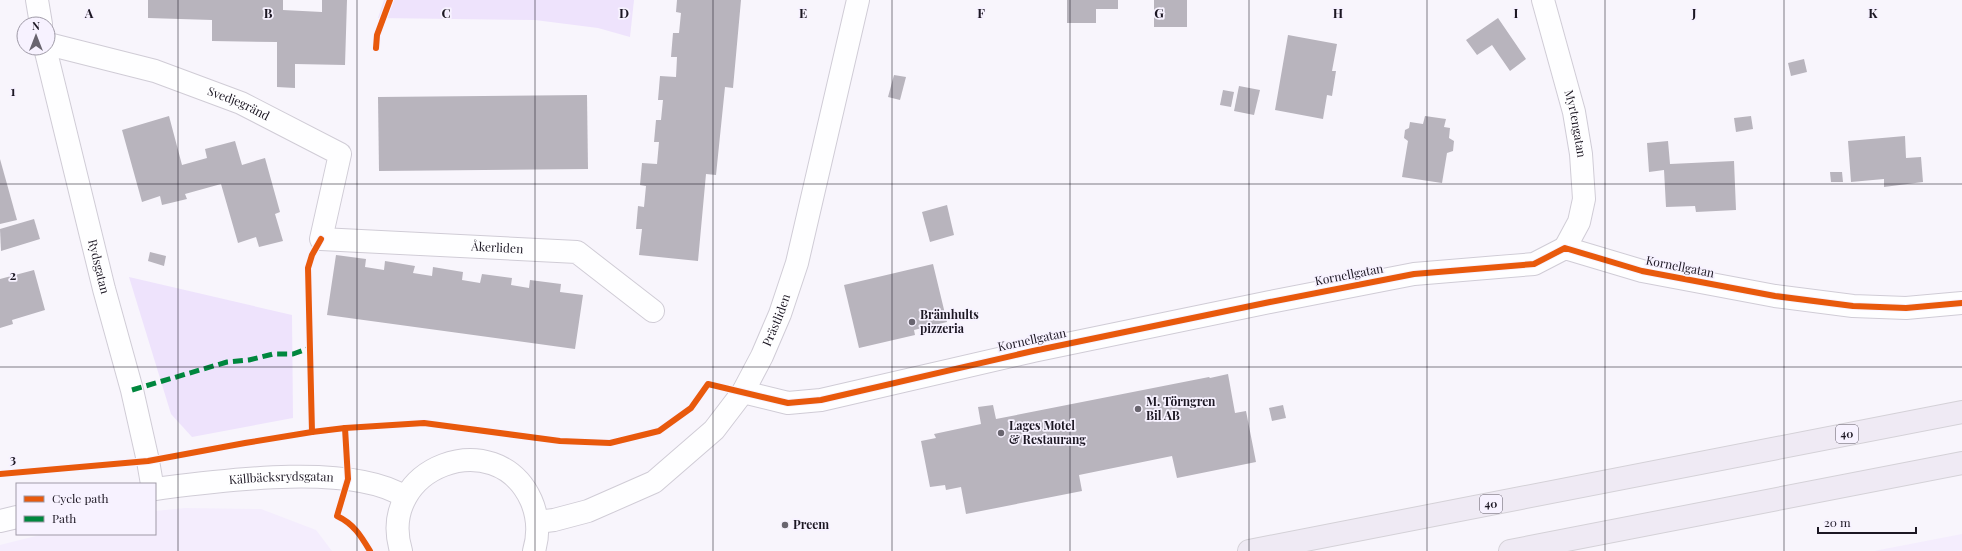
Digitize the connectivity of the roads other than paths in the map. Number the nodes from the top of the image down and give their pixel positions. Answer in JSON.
{"nodes":[{"id":1,"x":37,"y":0,"type":"edge"},
{"id":2,"x":858,"y":0,"type":"edge"},
{"id":3,"x":1543,"y":0,"type":"edge"},
{"id":4,"x":40,"y":16,"type":"edge"},
{"id":5,"x":56,"y":46,"type":"edge"},
{"id":6,"x":47,"y":56,"type":"edge"},
{"id":7,"x":321,"y":239,"type":"joint"},
{"id":8,"x":1565,"y":248,"type":"junction"},
{"id":9,"x":1962,"y":303,"type":"edge"},
{"id":10,"x":653,"y":311,"type":"dead end"},
{"id":11,"x":743,"y":392,"type":"junction"},
{"id":12,"x":1962,"y":412,"type":"edge"},
{"id":13,"x":1962,"y":464,"type":"edge"},
{"id":14,"x":152,"y":483,"type":"edge"},
{"id":15,"x":156,"y":489,"type":"edge"},
{"id":16,"x":405,"y":497,"type":"junction"},
{"id":17,"x":16,"y":517,"type":"edge"},
{"id":18,"x":0,"y":521,"type":"edge"},
{"id":19,"x":537,"y":522,"type":"junction"},
{"id":20,"x":401,"y":551,"type":"edge"},
{"id":21,"x":534,"y":551,"type":"edge"},
{"id":22,"x":1249,"y":551,"type":"edge"},
{"id":23,"x":1510,"y":551,"type":"edge"}],
"edges":[{"from":1,"to":4,"type":"street"},
{"from":2,"to":11,"type":"street","name":"Prästliden"},
{"from":3,"to":8,"type":"street","name":"Myrtengatan"},
{"from":5,"to":7,"type":"street","name":"Svedjegränd"},
{"from":6,"to":14,"type":"street","name":"Rydsgatan"},
{"from":7,"to":10,"type":"street","name":"Åkerliden"},
{"from":8,"to":9,"type":"street","name":"Kornellgatan"},
{"from":8,"to":11,"type":"street","name":"Kornellgatan"},
{"from":11,"to":19,"type":"street","name":"Prästliden"},
{"from":12,"to":22,"type":"highway","number":"40"},
{"from":13,"to":23,"type":"highway"},
{"from":15,"to":16,"type":"street","name":"Källbäcksrydsgatan"},
{"from":16,"to":19,"type":"street"},
{"from":16,"to":20,"type":"street"},
{"from":17,"to":18,"type":"street"},
{"from":19,"to":21,"type":"street"}]}
